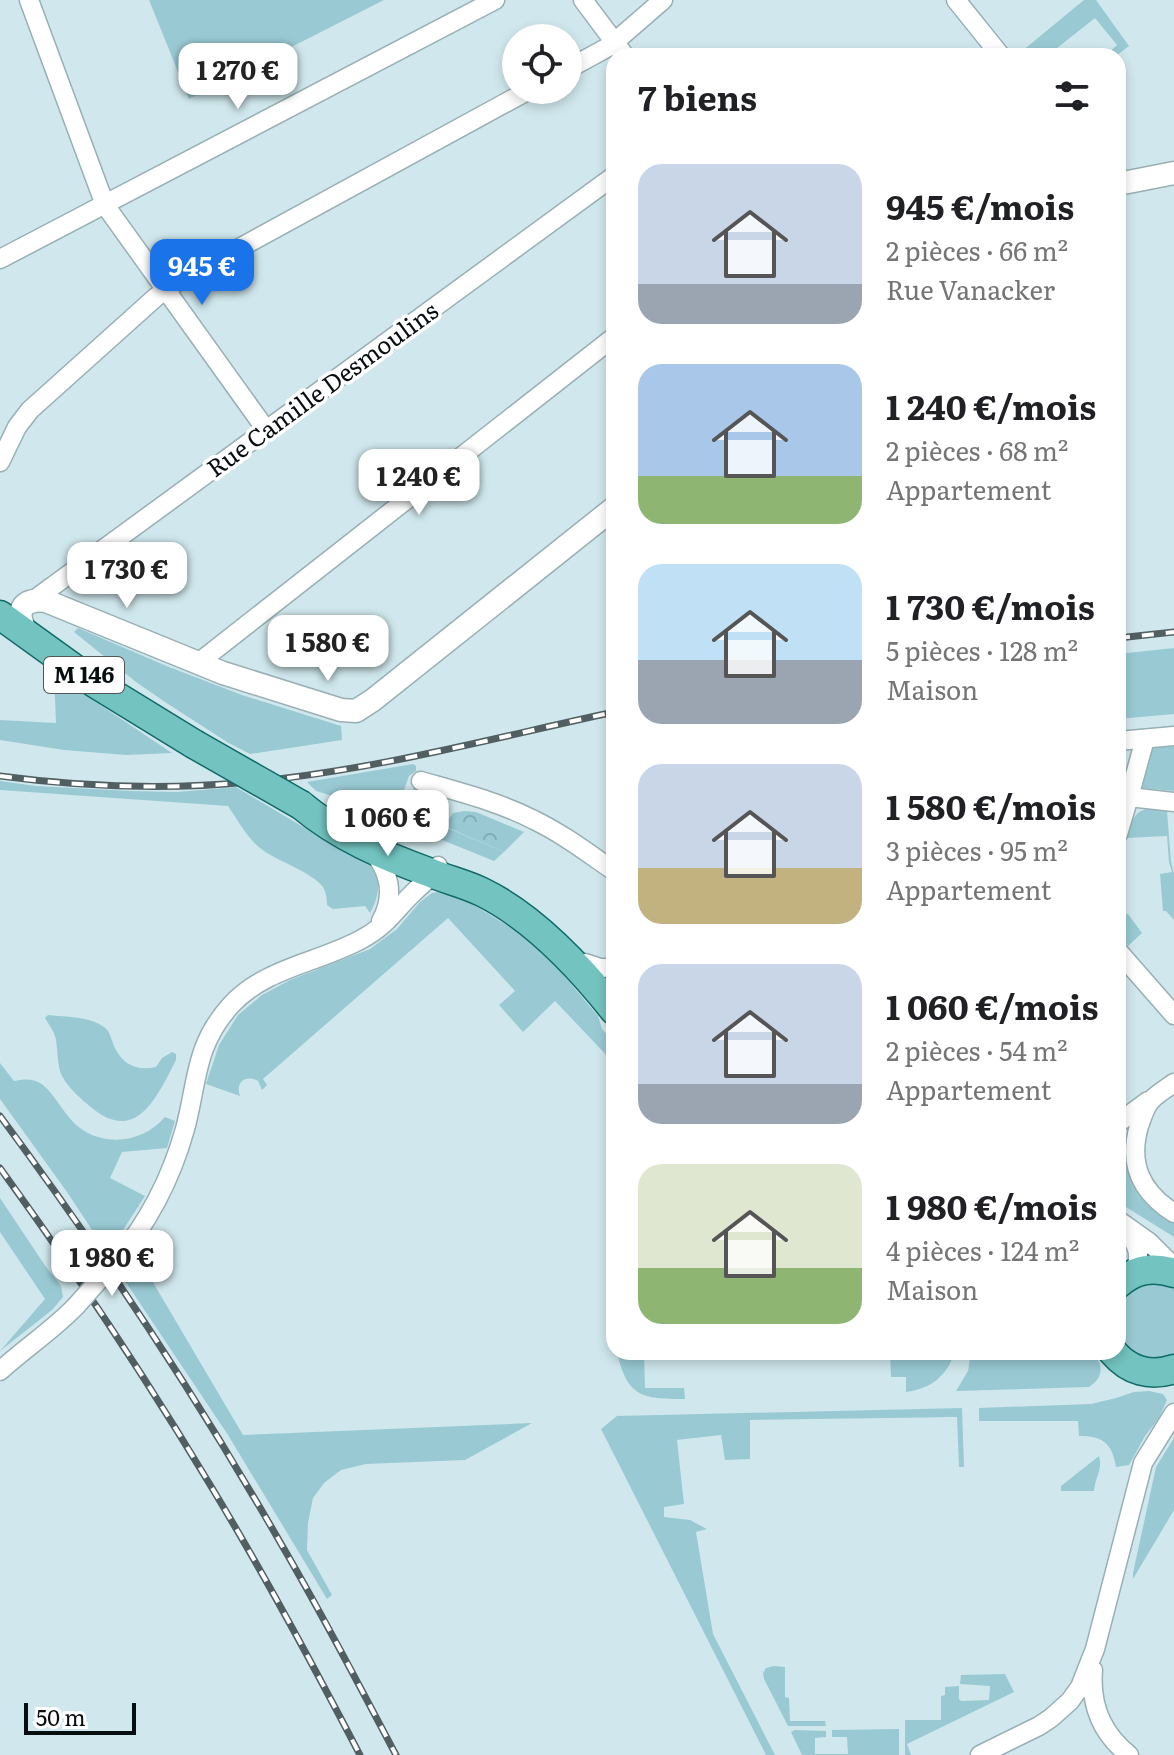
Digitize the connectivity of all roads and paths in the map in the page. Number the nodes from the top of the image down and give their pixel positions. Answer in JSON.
{"nodes":[{"id":1,"x":29,"y":0,"type":"edge"},
{"id":2,"x":495,"y":0,"type":"edge"},
{"id":3,"x":583,"y":0,"type":"edge"},
{"id":4,"x":663,"y":0,"type":"edge"},
{"id":5,"x":956,"y":0,"type":"edge"},
{"id":6,"x":461,"y":8,"type":"edge"},
{"id":7,"x":619,"y":48,"type":"edge"},
{"id":8,"x":621,"y":48,"type":"edge"},
{"id":9,"x":995,"y":48,"type":"edge"},
{"id":10,"x":606,"y":54,"type":"edge"},
{"id":11,"x":582,"y":64,"type":"edge"},
{"id":12,"x":503,"y":104,"type":"edge"},
{"id":13,"x":1174,"y":173,"type":"edge"},
{"id":14,"x":606,"y":182,"type":"edge"},
{"id":15,"x":1126,"y":182,"type":"edge"},
{"id":16,"x":105,"y":205,"type":"junction"},
{"id":17,"x":0,"y":259,"type":"edge"},
{"id":18,"x":164,"y":290,"type":"junction"},
{"id":19,"x":606,"y":343,"type":"edge"},
{"id":20,"x":267,"y":431,"type":"junction"},
{"id":21,"x":0,"y":462,"type":"edge"},
{"id":22,"x":606,"y":514,"type":"edge"},
{"id":23,"x":16,"y":611,"type":"edge"},
{"id":24,"x":198,"y":663,"type":"junction"},
{"id":25,"x":1174,"y":736,"type":"edge"},
{"id":26,"x":1145,"y":739,"type":"junction"},
{"id":27,"x":1126,"y":740,"type":"edge"},
{"id":28,"x":421,"y":781,"type":"dead end"},
{"id":29,"x":1126,"y":791,"type":"edge"},
{"id":30,"x":1126,"y":796,"type":"edge"},
{"id":31,"x":1174,"y":802,"type":"edge"},
{"id":32,"x":301,"y":805,"type":"junction"},
{"id":33,"x":368,"y":847,"type":"junction"},
{"id":34,"x":428,"y":865,"type":"junction"},
{"id":35,"x":606,"y":865,"type":"edge"},
{"id":36,"x":388,"y":908,"type":"junction"},
{"id":37,"x":369,"y":935,"type":"junction"},
{"id":38,"x":1126,"y":960,"type":"edge"},
{"id":39,"x":585,"y":963,"type":"junction"},
{"id":40,"x":606,"y":968,"type":"edge"},
{"id":41,"x":606,"y":985,"type":"edge"},
{"id":42,"x":606,"y":1001,"type":"edge"},
{"id":43,"x":1174,"y":1015,"type":"edge"},
{"id":44,"x":1174,"y":1083,"type":"edge"},
{"id":45,"x":1150,"y":1100,"type":"junction"},
{"id":46,"x":1126,"y":1117,"type":"edge"},
{"id":47,"x":1126,"y":1155,"type":"edge"},
{"id":48,"x":1136,"y":1164,"type":"junction"},
{"id":49,"x":1174,"y":1213,"type":"edge"},
{"id":50,"x":1126,"y":1227,"type":"edge"},
{"id":51,"x":1126,"y":1231,"type":"edge"},
{"id":52,"x":1174,"y":1270,"type":"edge"},
{"id":53,"x":1126,"y":1278,"type":"edge"},
{"id":54,"x":1126,"y":1279,"type":"edge"},
{"id":55,"x":1122,"y":1360,"type":"edge"},
{"id":56,"x":1174,"y":1369,"type":"edge"},
{"id":57,"x":0,"y":1371,"type":"edge"},
{"id":58,"x":1174,"y":1413,"type":"edge"},
{"id":59,"x":1095,"y":1649,"type":"junction"},
{"id":60,"x":980,"y":1755,"type":"edge"},
{"id":61,"x":1129,"y":1755,"type":"edge"}],
"edges":[{"from":1,"to":16,"type":"street"},
{"from":2,"to":6,"type":"street"},
{"from":3,"to":7,"type":"street"},
{"from":4,"to":8,"type":"street"},
{"from":5,"to":9,"type":"street"},
{"from":6,"to":16,"type":"street"},
{"from":10,"to":11,"type":"street"},
{"from":12,"to":18,"type":"street"},
{"from":13,"to":15,"type":"street"},
{"from":14,"to":20,"type":"street","name":"Rue Camille Desmoulins"},
{"from":16,"to":17,"type":"street"},
{"from":16,"to":18,"type":"street"},
{"from":18,"to":20,"type":"street"},
{"from":18,"to":21,"type":"street"},
{"from":19,"to":24,"type":"street"},
{"from":20,"to":23,"type":"street","name":"Rue Camille Desmoulins"},
{"from":22,"to":24,"type":"street"},
{"from":23,"to":24,"type":"street"},
{"from":23,"to":32,"type":"main road","number":"M 146","bridge":true},
{"from":25,"to":26,"type":"street"},
{"from":26,"to":27,"type":"street"},
{"from":26,"to":29,"type":"street"},
{"from":28,"to":35,"type":"street"},
{"from":30,"to":31,"type":"street"},
{"from":32,"to":33,"type":"main road","number":"M 146"},
{"from":32,"to":34,"type":"main road","number":"M 146"},
{"from":33,"to":34,"type":"main road","number":"M 146"},
{"from":33,"to":36,"type":"street"},
{"from":34,"to":36,"type":"street"},
{"from":34,"to":37,"type":"street"},
{"from":34,"to":39,"type":"main road","number":"M 146"},
{"from":34,"to":42,"type":"main road","number":"M 146"},
{"from":36,"to":37,"type":"street"},
{"from":37,"to":57,"type":"street","bridge":true},
{"from":38,"to":43,"type":"street"},
{"from":39,"to":40,"type":"street"},
{"from":39,"to":41,"type":"main road","number":"M 146"},
{"from":44,"to":45,"type":"street"},
{"from":45,"to":46,"type":"street"},
{"from":45,"to":48,"type":"street"},
{"from":47,"to":48,"type":"street"},
{"from":48,"to":49,"type":"street"},
{"from":50,"to":52,"type":"street"},
{"from":51,"to":53,"type":"street"},
{"from":52,"to":54,"type":"main road"},
{"from":55,"to":56,"type":"main road"},
{"from":58,"to":59,"type":"street"},
{"from":59,"to":60,"type":"street"},
{"from":59,"to":61,"type":"street"}]}
